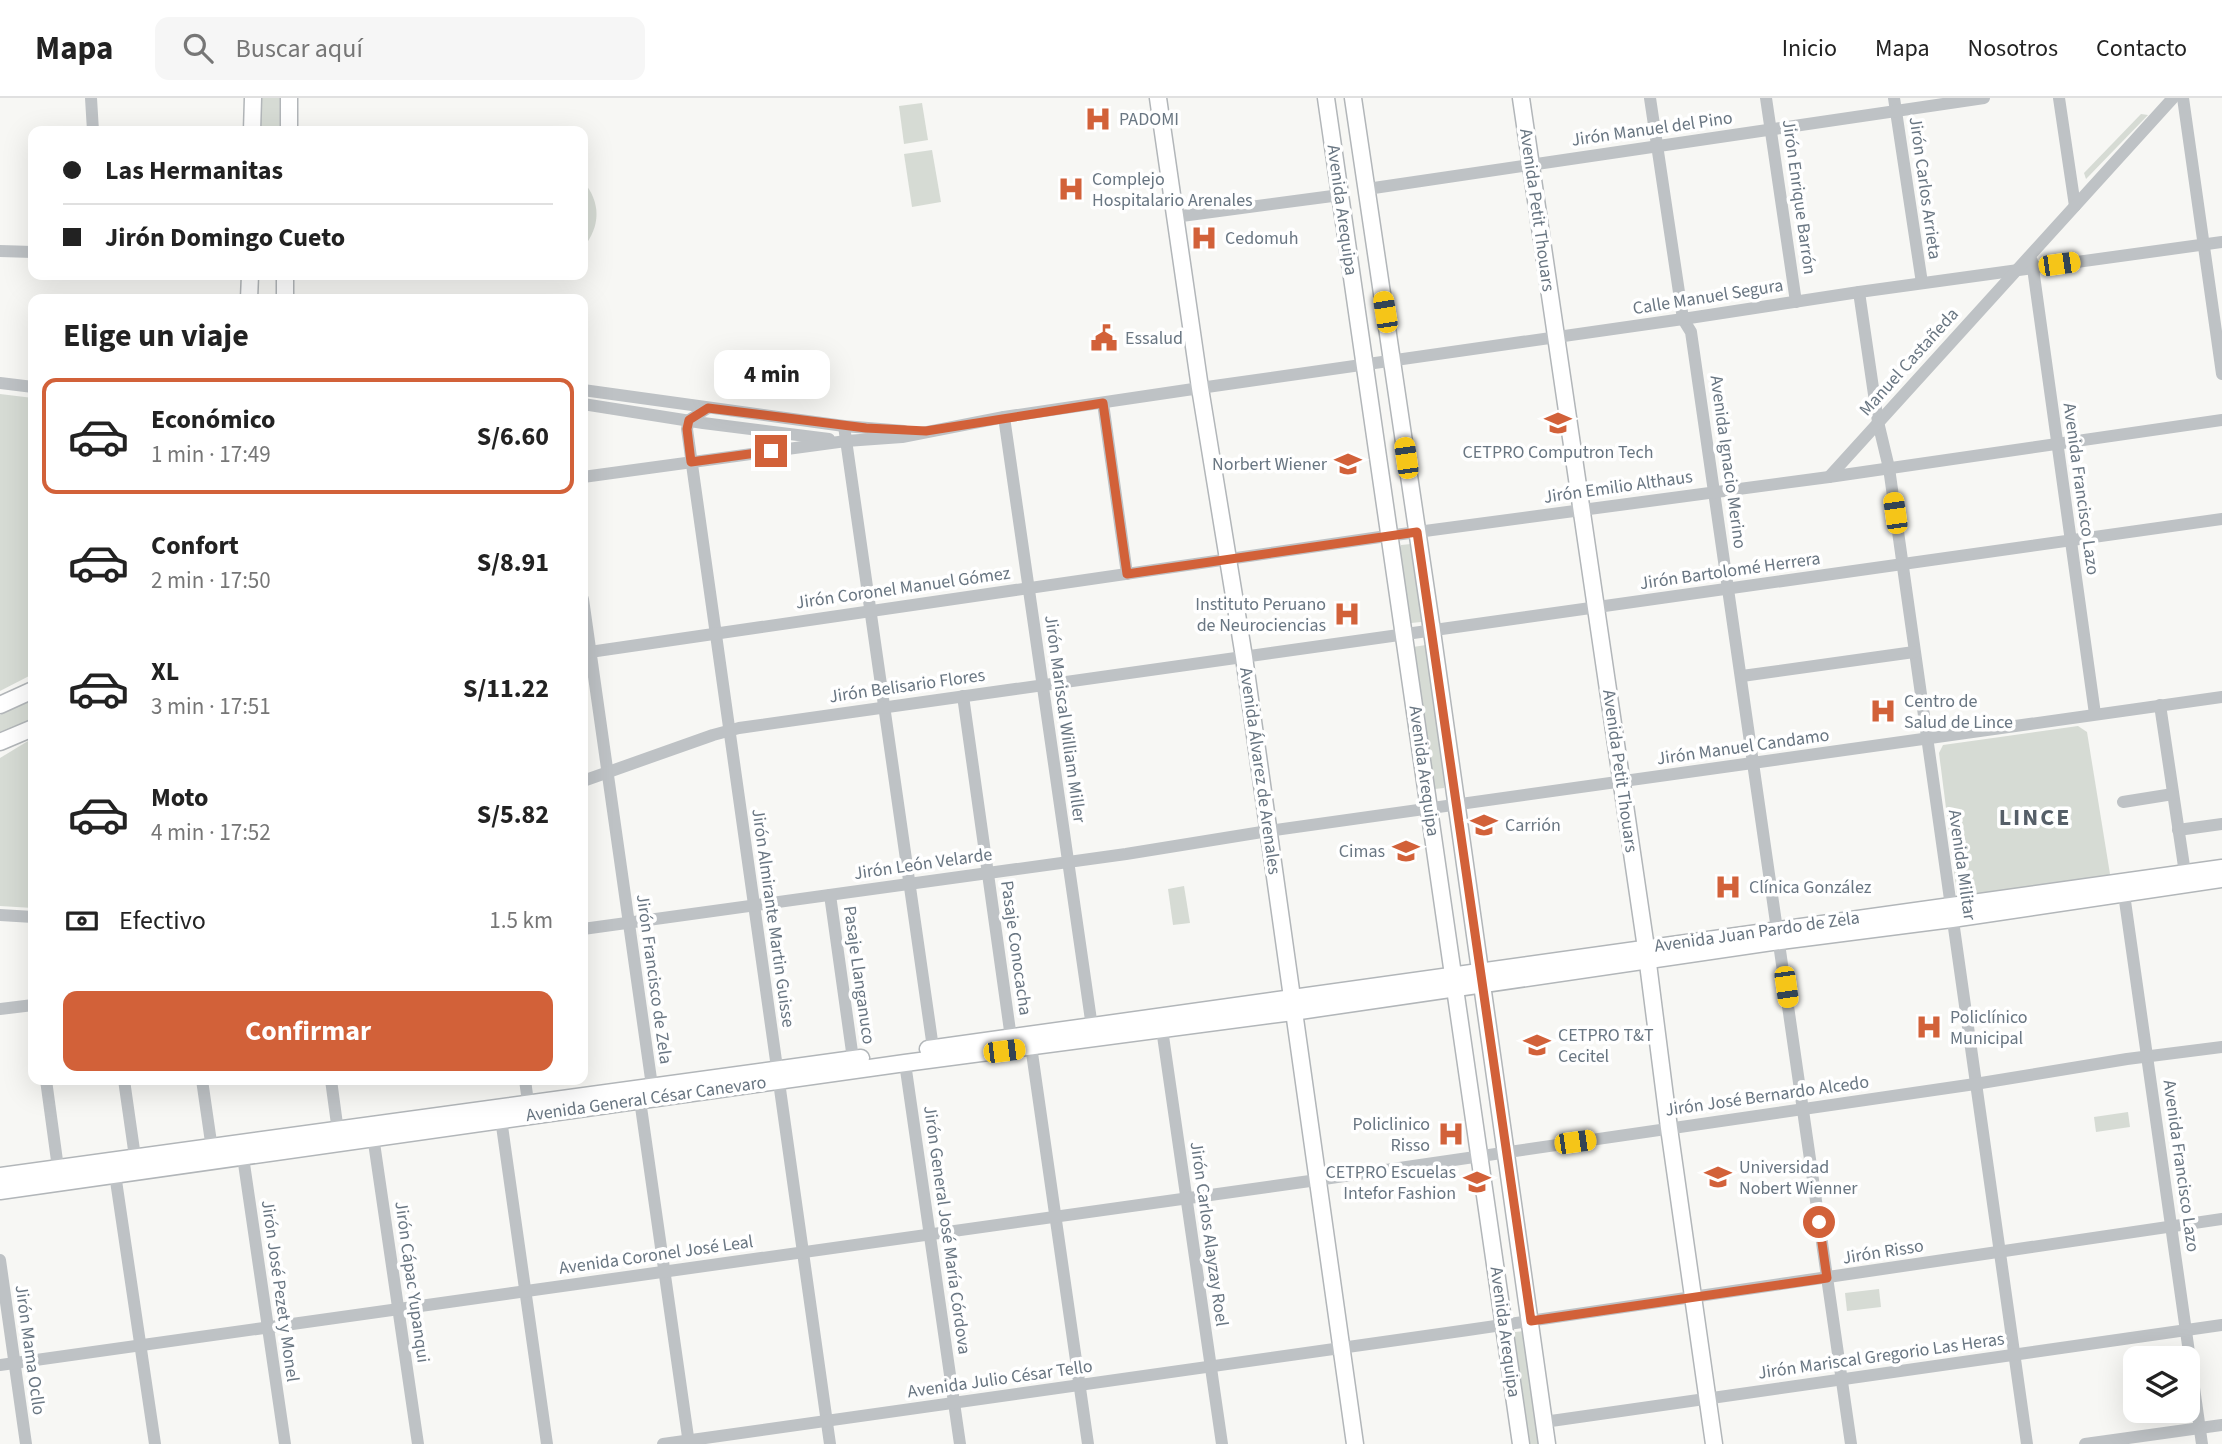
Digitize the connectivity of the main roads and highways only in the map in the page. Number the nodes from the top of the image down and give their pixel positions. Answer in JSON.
{"nodes":[{"id":1,"x":253,"y":98,"type":"edge"},
{"id":2,"x":289,"y":98,"type":"edge"},
{"id":3,"x":1158,"y":98,"type":"edge"},
{"id":4,"x":1326,"y":98,"type":"edge"},
{"id":5,"x":1353,"y":98,"type":"edge"},
{"id":6,"x":1521,"y":98,"type":"edge"},
{"id":7,"x":252,"y":126,"type":"edge"},
{"id":8,"x":289,"y":126,"type":"edge"},
{"id":9,"x":28,"y":693,"type":"edge"},
{"id":10,"x":0,"y":705,"type":"edge"},
{"id":11,"x":28,"y":730,"type":"edge"},
{"id":12,"x":0,"y":742,"type":"edge"},
{"id":13,"x":2222,"y":867,"type":"edge"},
{"id":14,"x":2222,"y":879,"type":"edge"},
{"id":15,"x":1951,"y":912,"type":"junction"},
{"id":16,"x":1647,"y":954,"type":"junction"},
{"id":17,"x":1481,"y":978,"type":"junction"},
{"id":18,"x":1455,"y":981,"type":"junction"},
{"id":19,"x":1292,"y":1005,"type":"junction"},
{"id":20,"x":1030,"y":1041,"type":"junction"},
{"id":21,"x":778,"y":1075,"type":"junction"},
{"id":22,"x":372,"y":1131,"type":"junction"},
{"id":23,"x":213,"y":1153,"type":"junction"},
{"id":24,"x":0,"y":1176,"type":"edge"},
{"id":25,"x":0,"y":1191,"type":"edge"},
{"id":26,"x":1355,"y":1444,"type":"edge"},
{"id":27,"x":1521,"y":1444,"type":"edge"},
{"id":28,"x":1547,"y":1444,"type":"edge"},
{"id":29,"x":1714,"y":1444,"type":"edge"}],
"edges":[{"from":1,"to":7,"type":"main road"},
{"from":2,"to":8,"type":"main road"},
{"from":3,"to":19,"type":"main road","name":"Avenida Álvarez de Arenales"},
{"from":4,"to":18,"type":"main road","name":"Avenida Arequipa"},
{"from":5,"to":17,"type":"main road","name":"Avenida Arequipa"},
{"from":6,"to":16,"type":"main road","name":"Avenida Petit Thouars"},
{"from":9,"to":10,"type":"main road"},
{"from":11,"to":12,"type":"main road"},
{"from":13,"to":15,"type":"main road","name":"Avenida Juan Pardo de Zela"},
{"from":14,"to":15,"type":"main road","name":"Avenida Juan Pardo de Zela"},
{"from":15,"to":16,"type":"main road","name":"Avenida Juan Pardo de Zela"},
{"from":16,"to":17,"type":"main road","name":"Avenida Juan Pardo de Zela"},
{"from":16,"to":29,"type":"main road","name":"Avenida Petit Thouars"},
{"from":17,"to":18,"type":"main road","name":"Avenida Juan Pardo de Zela"},
{"from":17,"to":28,"type":"main road","name":"Avenida Arequipa"},
{"from":18,"to":19,"type":"main road","name":"Avenida Juan Pardo de Zela"},
{"from":18,"to":27,"type":"main road","name":"Avenida Arequipa"},
{"from":19,"to":20,"type":"main road","name":"Avenida General César Canevaro"},
{"from":19,"to":20,"type":"main road","name":"Avenida General César Canevaro"},
{"from":19,"to":26,"type":"main road","name":"Avenida Álvarez de Arenales"},
{"from":20,"to":21,"type":"main road","name":"Avenida General César Canevaro"},
{"from":20,"to":21,"type":"main road","name":"Avenida General César Canevaro"},
{"from":21,"to":22,"type":"main road","name":"Avenida General César Canevaro"},
{"from":21,"to":22,"type":"main road","name":"Avenida General César Canevaro"},
{"from":22,"to":23,"type":"main road","name":"Avenida General César Canevaro"},
{"from":23,"to":24,"type":"main road","name":"Avenida General César Canevaro"},
{"from":23,"to":25,"type":"main road","name":"Avenida General César Canevaro"}]}
